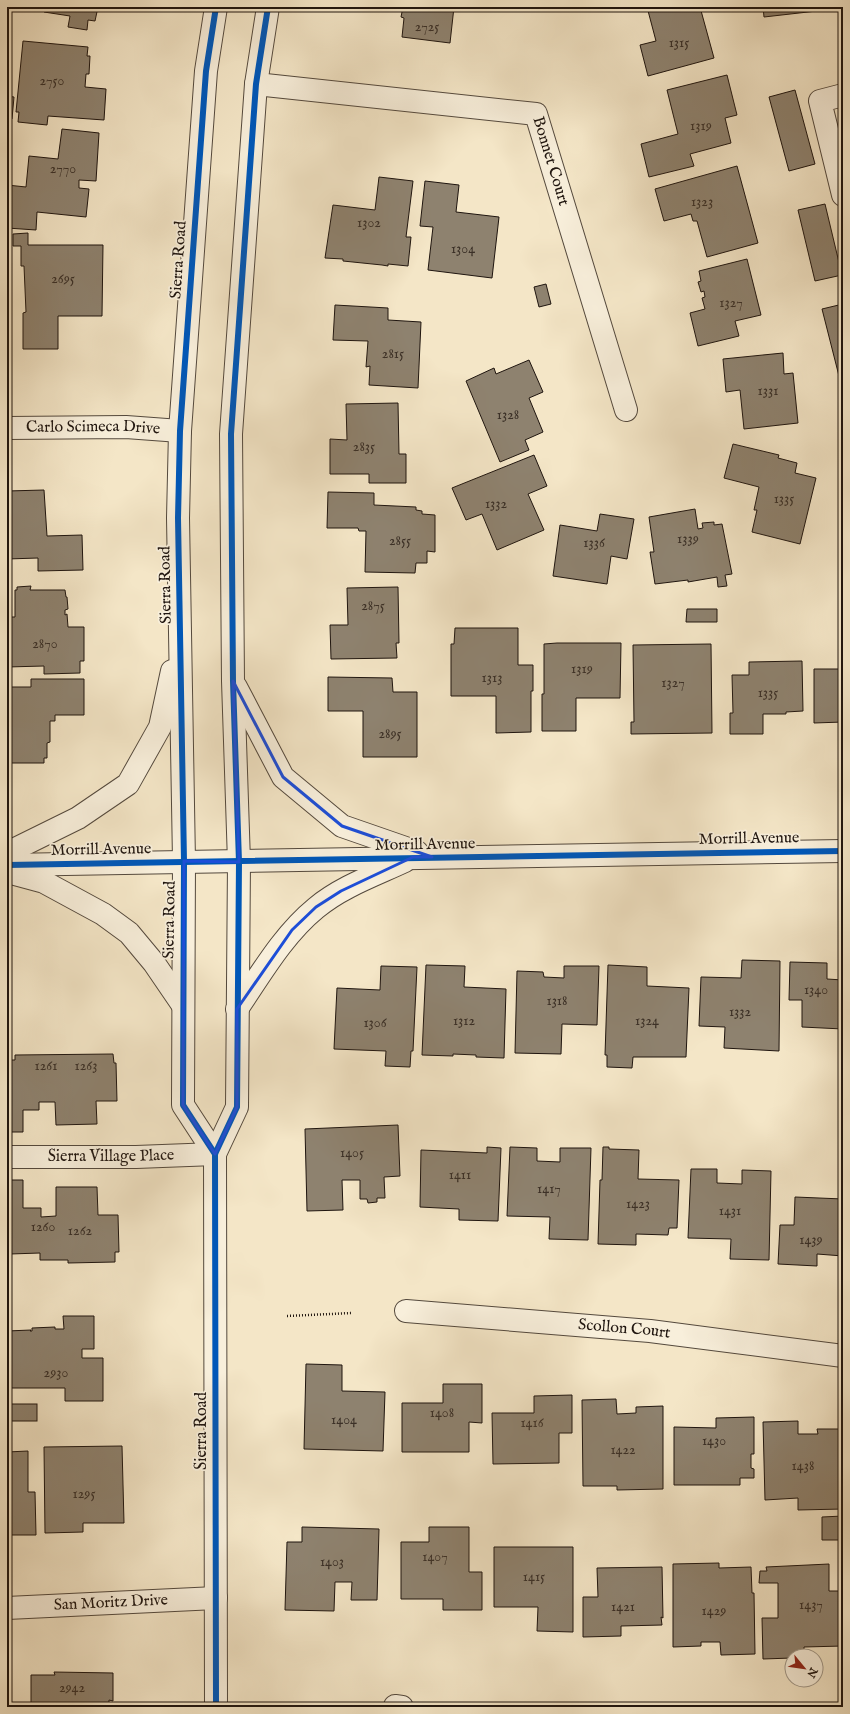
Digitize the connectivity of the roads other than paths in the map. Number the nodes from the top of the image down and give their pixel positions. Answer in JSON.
{"nodes":[{"id":1,"x":216,"y":7,"type":"edge"},
{"id":2,"x":268,"y":7,"type":"edge"},
{"id":3,"x":256,"y":84,"type":"junction"},
{"id":4,"x":843,"y":95,"type":"edge"},
{"id":5,"x":843,"y":195,"type":"edge"},
{"id":6,"x":626,"y":410,"type":"dead end"},
{"id":7,"x":7,"y":428,"type":"edge"},
{"id":8,"x":180,"y":431,"type":"junction"},
{"id":9,"x":180,"y":633,"type":"junction"},
{"id":10,"x":233,"y":681,"type":"junction"},
{"id":11,"x":843,"y":851,"type":"edge"},
{"id":12,"x":7,"y":853,"type":"edge"},
{"id":13,"x":422,"y":857,"type":"junction"},
{"id":14,"x":184,"y":861,"type":"junction"},
{"id":15,"x":239,"y":862,"type":"junction"},
{"id":16,"x":7,"y":865,"type":"edge"},
{"id":17,"x":7,"y":872,"type":"edge"},
{"id":18,"x":182,"y":1004,"type":"junction"},
{"id":19,"x":237,"y":1009,"type":"junction"},
{"id":20,"x":215,"y":1154,"type":"junction"},
{"id":21,"x":7,"y":1157,"type":"edge"},
{"id":22,"x":406,"y":1311,"type":"dead end"},
{"id":23,"x":843,"y":1356,"type":"edge"},
{"id":24,"x":216,"y":1598,"type":"junction"},
{"id":25,"x":7,"y":1608,"type":"edge"},
{"id":26,"x":216,"y":1707,"type":"edge"}],
"edges":[{"from":1,"to":8,"type":"street","name":"Sierra Road"},
{"from":2,"to":3,"type":"street","name":"Sierra Road"},
{"from":3,"to":6,"type":"street","name":"Bonnet Court"},
{"from":3,"to":10,"type":"street","name":"Sierra Road"},
{"from":4,"to":5,"type":"street"},
{"from":7,"to":8,"type":"street","name":"Carlo Scimeca Drive"},
{"from":8,"to":9,"type":"street","name":"Sierra Road"},
{"from":9,"to":12,"type":"street"},
{"from":9,"to":14,"type":"street","name":"Sierra Road"},
{"from":10,"to":13,"type":"street"},
{"from":10,"to":15,"type":"street","name":"Sierra Road"},
{"from":11,"to":13,"type":"street","name":"Morrill Avenue"},
{"from":13,"to":15,"type":"street","name":"Morrill Avenue"},
{"from":13,"to":19,"type":"street"},
{"from":14,"to":15,"type":"street","name":"Morrill Avenue"},
{"from":14,"to":16,"type":"street","name":"Morrill Avenue"},
{"from":14,"to":18,"type":"street","name":"Sierra Road"},
{"from":15,"to":19,"type":"street","name":"Sierra Road"},
{"from":17,"to":18,"type":"street"},
{"from":18,"to":20,"type":"street","name":"Sierra Road"},
{"from":19,"to":20,"type":"street","name":"Sierra Road"},
{"from":20,"to":21,"type":"street","name":"Sierra Village Place"},
{"from":20,"to":24,"type":"street","name":"Sierra Road"},
{"from":22,"to":23,"type":"street","name":"Scollon Court"},
{"from":24,"to":25,"type":"street","name":"San Moritz Drive"},
{"from":24,"to":26,"type":"street","name":"Sierra Road"}]}
